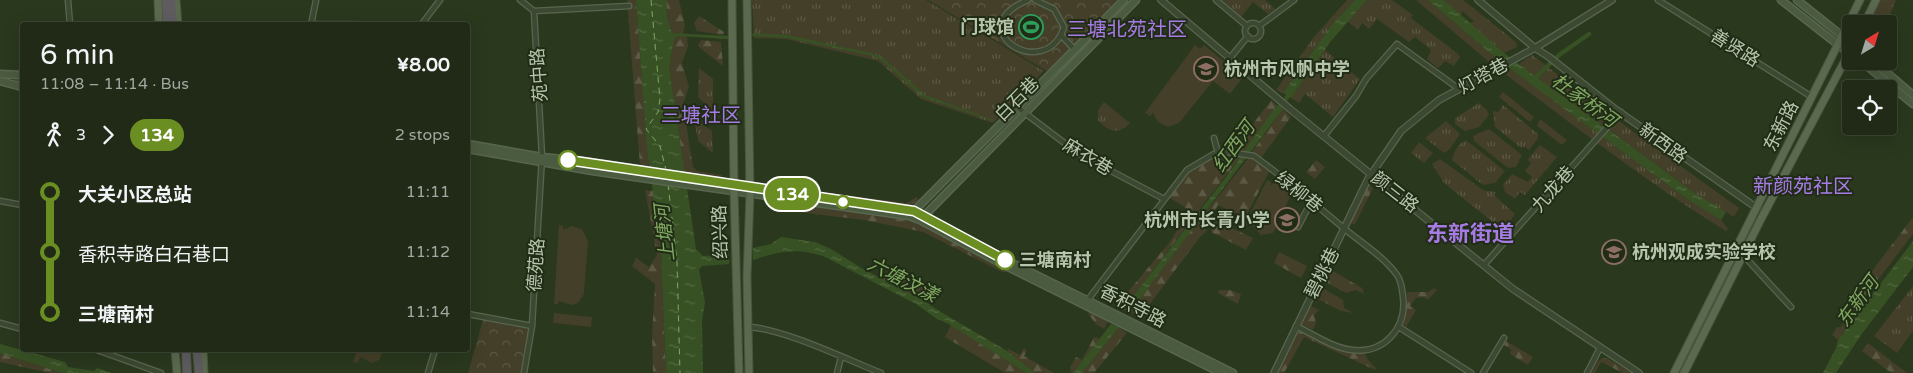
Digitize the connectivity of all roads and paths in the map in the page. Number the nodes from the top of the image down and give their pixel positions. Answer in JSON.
{"nodes":[{"id":1,"x":68,"y":0,"type":"edge"},
{"id":2,"x":158,"y":0,"type":"edge"},
{"id":3,"x":166,"y":0,"type":"edge"},
{"id":4,"x":173,"y":0,"type":"edge"},
{"id":5,"x":316,"y":0,"type":"edge"},
{"id":6,"x":440,"y":0,"type":"edge"},
{"id":7,"x":520,"y":0,"type":"edge"},
{"id":8,"x":732,"y":0,"type":"edge"},
{"id":9,"x":747,"y":0,"type":"edge"},
{"id":10,"x":1028,"y":0,"type":"edge"},
{"id":11,"x":1035,"y":0,"type":"edge"},
{"id":12,"x":1124,"y":0,"type":"edge"},
{"id":13,"x":1136,"y":0,"type":"edge"},
{"id":14,"x":1161,"y":0,"type":"edge"},
{"id":15,"x":1216,"y":0,"type":"edge"},
{"id":16,"x":1294,"y":0,"type":"edge"},
{"id":17,"x":1478,"y":0,"type":"edge"},
{"id":18,"x":1612,"y":0,"type":"edge"},
{"id":19,"x":1658,"y":0,"type":"edge"},
{"id":20,"x":1781,"y":0,"type":"edge"},
{"id":21,"x":1797,"y":0,"type":"edge"},
{"id":22,"x":1860,"y":0,"type":"edge"},
{"id":23,"x":1876,"y":0,"type":"edge"},
{"id":24,"x":629,"y":6,"type":"dead end"},
{"id":25,"x":534,"y":11,"type":"junction"},
{"id":26,"x":1852,"y":15,"type":"edge"},
{"id":27,"x":1868,"y":15,"type":"edge"},
{"id":28,"x":70,"y":22,"type":"edge"},
{"id":29,"x":159,"y":22,"type":"edge"},
{"id":30,"x":167,"y":22,"type":"edge"},
{"id":31,"x":173,"y":22,"type":"edge"},
{"id":32,"x":177,"y":22,"type":"edge"},
{"id":33,"x":312,"y":22,"type":"edge"},
{"id":34,"x":423,"y":22,"type":"edge"},
{"id":35,"x":1247,"y":26,"type":"junction"},
{"id":36,"x":1259,"y":26,"type":"junction"},
{"id":37,"x":1061,"y":35,"type":"junction"},
{"id":38,"x":1248,"y":36,"type":"junction"},
{"id":39,"x":1842,"y":36,"type":"joint"},
{"id":40,"x":1838,"y":45,"type":"junction"},
{"id":41,"x":1842,"y":47,"type":"edge"},
{"id":42,"x":1534,"y":48,"type":"junction"},
{"id":43,"x":1074,"y":49,"type":"junction"},
{"id":44,"x":1230,"y":58,"type":"junction"},
{"id":45,"x":1842,"y":67,"type":"edge"},
{"id":46,"x":1872,"y":70,"type":"edge"},
{"id":47,"x":1884,"y":70,"type":"edge"},
{"id":48,"x":0,"y":72,"type":"edge"},
{"id":49,"x":20,"y":75,"type":"edge"},
{"id":50,"x":0,"y":82,"type":"edge"},
{"id":51,"x":20,"y":87,"type":"edge"},
{"id":52,"x":1459,"y":89,"type":"junction"},
{"id":53,"x":1913,"y":95,"type":"edge"},
{"id":54,"x":1812,"y":97,"type":"junction"},
{"id":55,"x":1913,"y":103,"type":"edge"},
{"id":56,"x":1017,"y":107,"type":"junction"},
{"id":57,"x":1621,"y":112,"type":"junction"},
{"id":58,"x":1024,"y":113,"type":"junction"},
{"id":59,"x":1324,"y":136,"type":"junction"},
{"id":60,"x":1214,"y":138,"type":"dead end"},
{"id":61,"x":470,"y":144,"type":"edge"},
{"id":62,"x":470,"y":150,"type":"edge"},
{"id":63,"x":1218,"y":153,"type":"junction"},
{"id":64,"x":542,"y":159,"type":"junction"},
{"id":65,"x":1372,"y":174,"type":"junction"},
{"id":66,"x":699,"y":183,"type":"junction"},
{"id":67,"x":734,"y":188,"type":"junction"},
{"id":68,"x":750,"y":191,"type":"junction"},
{"id":69,"x":1164,"y":200,"type":"junction"},
{"id":70,"x":0,"y":201,"type":"edge"},
{"id":71,"x":1311,"y":202,"type":"junction"},
{"id":72,"x":20,"y":205,"type":"edge"},
{"id":73,"x":1756,"y":208,"type":"junction"},
{"id":74,"x":911,"y":214,"type":"junction"},
{"id":75,"x":922,"y":218,"type":"junction"},
{"id":76,"x":1298,"y":227,"type":"dead end"},
{"id":77,"x":1344,"y":229,"type":"junction"},
{"id":78,"x":1743,"y":255,"type":"junction"},
{"id":79,"x":1484,"y":265,"type":"junction"},
{"id":80,"x":1087,"y":302,"type":"junction"},
{"id":81,"x":1791,"y":307,"type":"dead end"},
{"id":82,"x":470,"y":314,"type":"edge"},
{"id":83,"x":0,"y":323,"type":"edge"},
{"id":84,"x":532,"y":326,"type":"junction"},
{"id":85,"x":1296,"y":326,"type":"junction"},
{"id":86,"x":748,"y":327,"type":"junction"},
{"id":87,"x":1399,"y":327,"type":"junction"},
{"id":88,"x":20,"y":328,"type":"edge"},
{"id":89,"x":1504,"y":338,"type":"dead end"},
{"id":90,"x":1600,"y":348,"type":"junction"},
{"id":91,"x":103,"y":352,"type":"edge"},
{"id":92,"x":175,"y":352,"type":"edge"},
{"id":93,"x":181,"y":352,"type":"edge"},
{"id":94,"x":186,"y":352,"type":"edge"},
{"id":95,"x":196,"y":352,"type":"edge"},
{"id":96,"x":203,"y":352,"type":"edge"},
{"id":97,"x":434,"y":352,"type":"edge"},
{"id":98,"x":841,"y":357,"type":"junction"},
{"id":99,"x":161,"y":373,"type":"edge"},
{"id":100,"x":177,"y":373,"type":"edge"},
{"id":101,"x":182,"y":373,"type":"edge"},
{"id":102,"x":187,"y":373,"type":"edge"},
{"id":103,"x":197,"y":373,"type":"edge"},
{"id":104,"x":204,"y":373,"type":"edge"},
{"id":105,"x":428,"y":373,"type":"edge"},
{"id":106,"x":524,"y":373,"type":"edge"},
{"id":107,"x":739,"y":373,"type":"edge"},
{"id":108,"x":749,"y":373,"type":"edge"},
{"id":109,"x":836,"y":373,"type":"edge"},
{"id":110,"x":881,"y":373,"type":"edge"},
{"id":111,"x":1221,"y":373,"type":"edge"},
{"id":112,"x":1233,"y":373,"type":"edge"},
{"id":113,"x":1274,"y":373,"type":"edge"},
{"id":114,"x":1471,"y":373,"type":"edge"},
{"id":115,"x":1483,"y":373,"type":"edge"},
{"id":116,"x":1587,"y":373,"type":"edge"},
{"id":117,"x":1639,"y":373,"type":"edge"},
{"id":118,"x":1674,"y":373,"type":"edge"},
{"id":119,"x":1684,"y":373,"type":"edge"}],
"edges":[{"from":1,"to":28,"type":"street"},
{"from":2,"to":29,"type":"main road"},
{"from":3,"to":30,"type":"highway"},
{"from":4,"to":31,"type":"highway"},
{"from":4,"to":32,"type":"main road"},
{"from":5,"to":33,"type":"street"},
{"from":6,"to":34,"type":"street"},
{"from":7,"to":25,"type":"street"},
{"from":8,"to":67,"type":"main road","name":"绍兴路"},
{"from":9,"to":68,"type":"main road","name":"绍兴路"},
{"from":10,"to":37,"type":"street"},
{"from":11,"to":37,"type":"street"},
{"from":12,"to":43,"type":"main road","name":"白石巷"},
{"from":13,"to":58,"type":"main road","name":"白石巷"},
{"from":14,"to":44,"type":"street","name":"颜三路"},
{"from":15,"to":35,"type":"street"},
{"from":16,"to":36,"type":"street"},
{"from":17,"to":42,"type":"street","name":"新西路"},
{"from":18,"to":42,"type":"street","name":"灯塔巷"},
{"from":19,"to":54,"type":"street","name":"善贤路"},
{"from":20,"to":40,"type":"main road"},
{"from":21,"to":39,"type":"main road"},
{"from":22,"to":26,"type":"main road","name":"东新路"},
{"from":23,"to":27,"type":"main road"},
{"from":24,"to":25,"type":"street"},
{"from":25,"to":64,"type":"street","name":"苑中路"},
{"from":35,"to":36,"type":"street"},
{"from":35,"to":38,"type":"street"},
{"from":36,"to":38,"type":"street"},
{"from":37,"to":43,"type":"street"},
{"from":38,"to":44,"type":"street"},
{"from":39,"to":40,"type":"main road","name":"东新路"},
{"from":40,"to":41,"type":"main road"},
{"from":40,"to":54,"type":"main road","name":"东新路"},
{"from":42,"to":52,"type":"street","name":"灯塔巷"},
{"from":42,"to":57,"type":"street","name":"新西路"},
{"from":43,"to":56,"type":"main road","name":"白石巷"},
{"from":44,"to":59,"type":"street","name":"颜三路"},
{"from":45,"to":78,"type":"main road","name":"东新路"},
{"from":46,"to":55,"type":"main road"},
{"from":47,"to":53,"type":"main road"},
{"from":48,"to":49,"type":"main road"},
{"from":50,"to":51,"type":"main road"},
{"from":52,"to":59,"type":"street"},
{"from":52,"to":65,"type":"street","name":"灯塔巷"},
{"from":54,"to":73,"type":"main road","name":"东新路"},
{"from":56,"to":58,"type":"street","name":"麻衣巷"},
{"from":56,"to":74,"type":"main road","name":"白石巷"},
{"from":57,"to":73,"type":"street","name":"新西路"},
{"from":57,"to":79,"type":"street","name":"九龙巷"},
{"from":58,"to":69,"type":"street","name":"麻衣巷"},
{"from":58,"to":75,"type":"main road","name":"白石巷"},
{"from":59,"to":65,"type":"street","name":"颜三路"},
{"from":60,"to":63,"type":"street"},
{"from":61,"to":64,"type":"main road"},
{"from":62,"to":64,"type":"main road"},
{"from":63,"to":69,"type":"street","name":"绿柳巷"},
{"from":63,"to":71,"type":"street","name":"绿柳巷"},
{"from":64,"to":66,"type":"main road"},
{"from":64,"to":66,"type":"main road"},
{"from":64,"to":84,"type":"street","name":"德苑路"},
{"from":65,"to":77,"type":"street","name":"碧桃巷"},
{"from":65,"to":79,"type":"street","name":"颜三路"},
{"from":66,"to":67,"type":"main road","name":"香积寺路"},
{"from":67,"to":68,"type":"main road","name":"香积寺路"},
{"from":67,"to":107,"type":"main road","name":"绍兴路"},
{"from":68,"to":74,"type":"main road","name":"香积寺路"},
{"from":68,"to":86,"type":"main road","name":"绍兴路"},
{"from":69,"to":80,"type":"street","name":"绿柳巷"},
{"from":70,"to":72,"type":"street"},
{"from":71,"to":76,"type":"street"},
{"from":71,"to":77,"type":"street","name":"绿柳巷"},
{"from":73,"to":118,"type":"main road","name":"东新路"},
{"from":74,"to":75,"type":"main road","name":"香积寺路"},
{"from":75,"to":80,"type":"main road","name":"香积寺路"},
{"from":77,"to":85,"type":"street","name":"碧桃巷"},
{"from":77,"to":87,"type":"street","name":"绿柳巷"},
{"from":78,"to":81,"type":"street"},
{"from":78,"to":119,"type":"main road","name":"东新路"},
{"from":79,"to":90,"type":"street","name":"颜三路"},
{"from":80,"to":111,"type":"main road","name":"香积寺路"},
{"from":80,"to":112,"type":"main road","name":"香积寺路"},
{"from":82,"to":84,"type":"street"},
{"from":83,"to":88,"type":"street"},
{"from":84,"to":106,"type":"street","name":"德苑路"},
{"from":85,"to":87,"type":"street"},
{"from":85,"to":113,"type":"street","name":"碧桃巷"},
{"from":86,"to":98,"type":"street"},
{"from":86,"to":108,"type":"main road","name":"绍兴路"},
{"from":87,"to":114,"type":"street"},
{"from":89,"to":115,"type":"street"},
{"from":90,"to":116,"type":"street"},
{"from":90,"to":117,"type":"street","name":"颜三路"},
{"from":91,"to":99,"type":"street"},
{"from":92,"to":100,"type":"main road"},
{"from":93,"to":101,"type":"highway"},
{"from":94,"to":102,"type":"highway"},
{"from":95,"to":103,"type":"highway"},
{"from":96,"to":104,"type":"main road"},
{"from":97,"to":105,"type":"street"},
{"from":98,"to":109,"type":"street"},
{"from":98,"to":110,"type":"street"}]}
